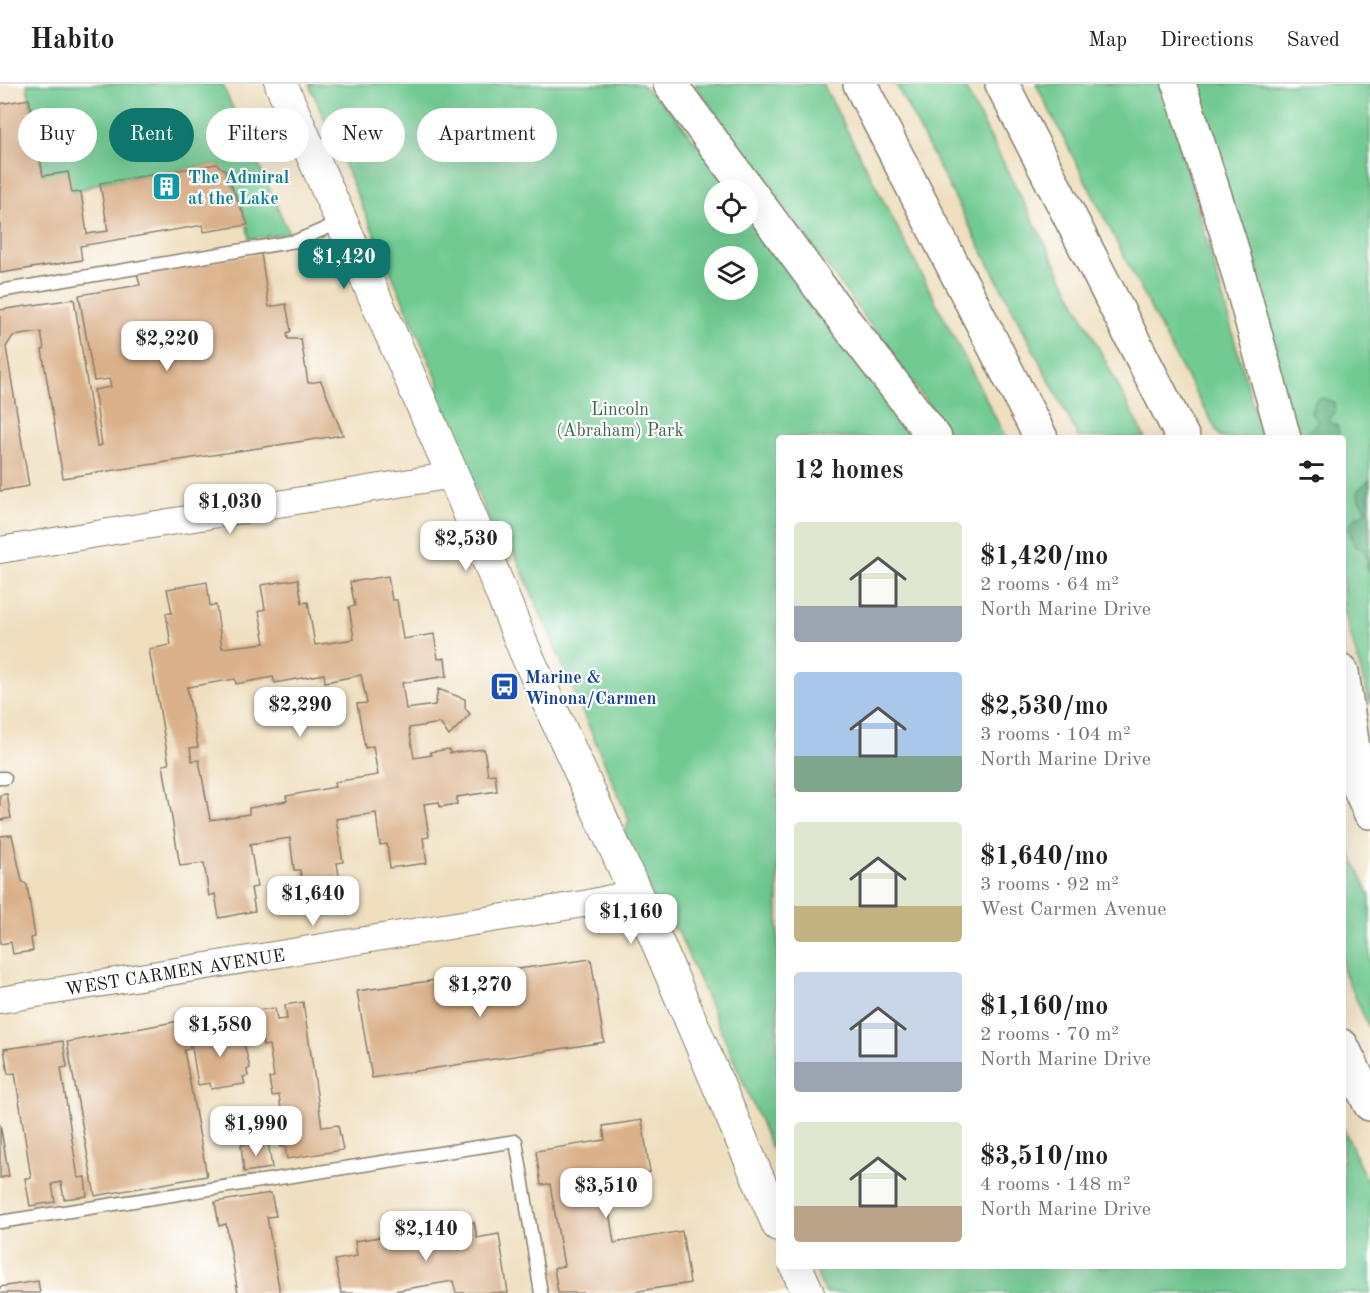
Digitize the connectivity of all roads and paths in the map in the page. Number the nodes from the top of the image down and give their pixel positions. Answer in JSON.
{"nodes":[{"id":1,"x":281,"y":84,"type":"edge"},
{"id":2,"x":860,"y":84,"type":"edge"},
{"id":3,"x":1002,"y":84,"type":"edge"},
{"id":4,"x":1179,"y":84,"type":"edge"},
{"id":5,"x":673,"y":91,"type":"edge"},
{"id":6,"x":341,"y":222,"type":"junction"},
{"id":7,"x":0,"y":291,"type":"edge"},
{"id":8,"x":933,"y":435,"type":"edge"},
{"id":9,"x":1039,"y":435,"type":"edge"},
{"id":10,"x":1181,"y":435,"type":"edge"},
{"id":11,"x":1283,"y":435,"type":"edge"},
{"id":12,"x":453,"y":476,"type":"junction"},
{"id":13,"x":0,"y":550,"type":"edge"},
{"id":14,"x":1346,"y":695,"type":"edge"},
{"id":15,"x":1346,"y":761,"type":"edge"},
{"id":16,"x":1364,"y":797,"type":"edge"},
{"id":17,"x":634,"y":893,"type":"junction"},
{"id":18,"x":0,"y":1000,"type":"edge"},
{"id":19,"x":1346,"y":1054,"type":"edge"},
{"id":20,"x":1370,"y":1104,"type":"edge"},
{"id":21,"x":776,"y":1220,"type":"edge"},
{"id":22,"x":0,"y":1222,"type":"edge"},
{"id":23,"x":797,"y":1269,"type":"edge"},
{"id":24,"x":541,"y":1293,"type":"edge"},
{"id":25,"x":808,"y":1293,"type":"edge"}],
"edges":[{"from":1,"to":6,"type":"street"},
{"from":2,"to":9,"type":"highway"},
{"from":3,"to":10,"type":"highway"},
{"from":4,"to":11,"type":"highway"},
{"from":5,"to":8,"type":"highway"},
{"from":6,"to":7,"type":"lane"},
{"from":6,"to":12,"type":"street"},
{"from":12,"to":13,"type":"street"},
{"from":12,"to":17,"type":"street"},
{"from":14,"to":16,"type":"highway"},
{"from":15,"to":16,"type":"highway"},
{"from":17,"to":18,"type":"street","name":"WEST CARMEN AVENUE"},
{"from":17,"to":21,"type":"street"},
{"from":19,"to":20,"type":"highway"},
{"from":22,"to":24,"type":"lane"},
{"from":23,"to":25,"type":"street"}]}
